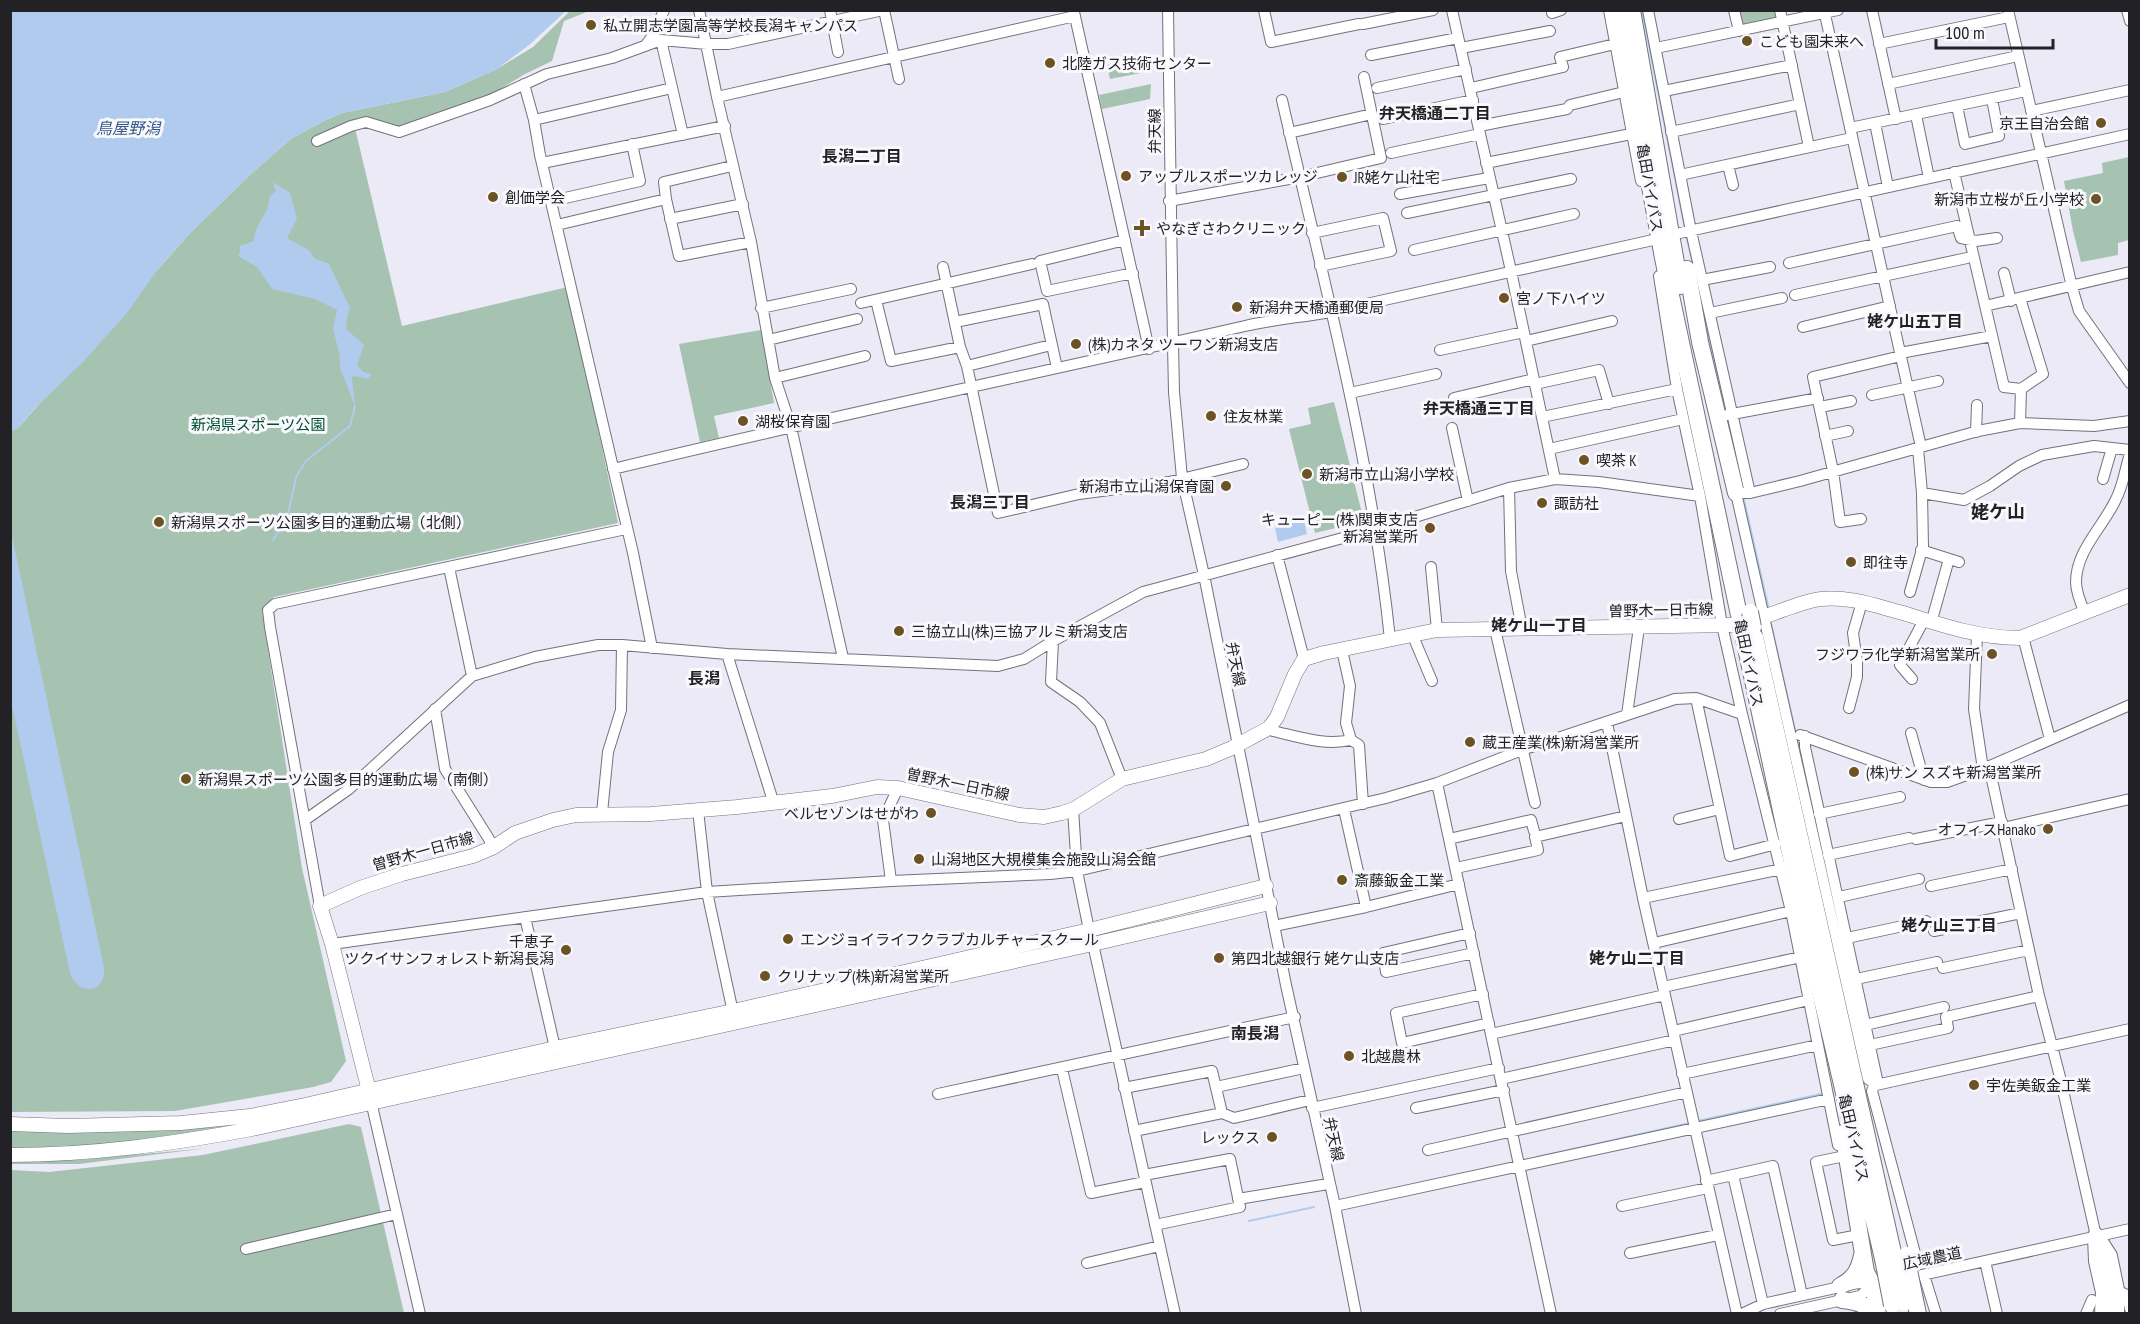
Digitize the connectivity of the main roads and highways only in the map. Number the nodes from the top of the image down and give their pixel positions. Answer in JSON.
{"nodes":[{"id":1,"x":1618,"y":10,"type":"edge"},
{"id":2,"x":1632,"y":10,"type":"edge"},
{"id":3,"x":1654,"y":141,"type":"junction"},
{"id":4,"x":1743,"y":493,"type":"road end"},
{"id":5,"x":2130,"y":595,"type":"edge"},
{"id":6,"x":1750,"y":620,"type":"junction"},
{"id":7,"x":1266,"y":886,"type":"road end"},
{"id":8,"x":1270,"y":903,"type":"road end"},
{"id":9,"x":734,"y":1017,"type":"junction"},
{"id":10,"x":1824,"y":1040,"type":"junction"},
{"id":11,"x":370,"y":1097,"type":"junction"},
{"id":12,"x":15,"y":1124,"type":"edge"},
{"id":13,"x":15,"y":1155,"type":"edge"},
{"id":14,"x":1863,"y":1252,"type":"junction"},
{"id":15,"x":1900,"y":1257,"type":"junction"},
{"id":16,"x":2097,"y":1307,"type":"edge"},
{"id":17,"x":1901,"y":1309,"type":"edge"},
{"id":18,"x":1872,"y":1314,"type":"edge"},
{"id":19,"x":2116,"y":1314,"type":"edge"}],
"edges":[{"from":1,"to":6,"type":"highway","name":"亀田バイパス"},
{"from":2,"to":3,"type":"highway","name":"亀田バイパス"},
{"from":3,"to":4,"type":"highway"},
{"from":3,"to":6,"type":"highway","name":"亀田バイパス"},
{"from":5,"to":6,"type":"main road","name":"曽野木一日市線"},
{"from":6,"to":10,"type":"highway","name":"亀田バイパス"},
{"from":6,"to":11,"type":"main road","name":"曽野木一日市線"},
{"from":6,"to":15,"type":"highway","name":"亀田バイパス"},
{"from":7,"to":9,"type":"main road"},
{"from":8,"to":9,"type":"main road"},
{"from":9,"to":11,"type":"main road"},
{"from":9,"to":11,"type":"main road"},
{"from":10,"to":14,"type":"highway"},
{"from":10,"to":15,"type":"highway","name":"亀田バイパス"},
{"from":11,"to":12,"type":"main road"},
{"from":11,"to":13,"type":"main road"},
{"from":14,"to":17,"type":"highway"},
{"from":14,"to":18,"type":"highway"},
{"from":15,"to":17,"type":"highway","name":"亀田バイパス","bridge":true},
{"from":15,"to":17,"type":"highway","bridge":true},
{"from":16,"to":19,"type":"highway"}]}
